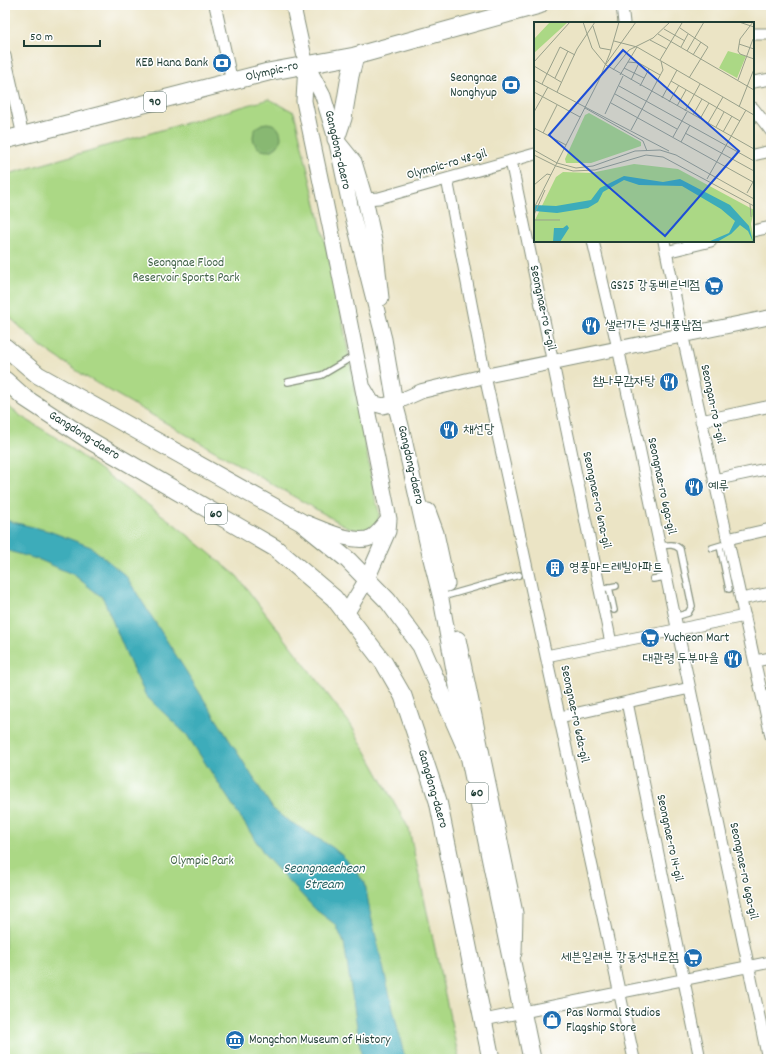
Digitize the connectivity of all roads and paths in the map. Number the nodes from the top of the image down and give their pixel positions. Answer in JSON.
{"nodes":[{"id":1,"x":215,"y":5,"type":"edge"},
{"id":2,"x":293,"y":5,"type":"edge"},
{"id":3,"x":539,"y":5,"type":"edge"},
{"id":4,"x":622,"y":5,"type":"edge"},
{"id":5,"x":624,"y":22,"type":"edge"},
{"id":6,"x":754,"y":34,"type":"edge"},
{"id":7,"x":771,"y":34,"type":"edge"},
{"id":8,"x":5,"y":56,"type":"edge"},
{"id":9,"x":355,"y":56,"type":"junction"},
{"id":10,"x":306,"y":64,"type":"junction"},
{"id":11,"x":771,"y":78,"type":"edge"},
{"id":12,"x":232,"y":82,"type":"junction"},
{"id":13,"x":754,"y":82,"type":"edge"},
{"id":14,"x":754,"y":109,"type":"edge"},
{"id":15,"x":771,"y":131,"type":"edge"},
{"id":16,"x":23,"y":136,"type":"junction"},
{"id":17,"x":336,"y":139,"type":"junction"},
{"id":18,"x":5,"y":140,"type":"edge"},
{"id":19,"x":771,"y":151,"type":"edge"},
{"id":20,"x":534,"y":154,"type":"edge"},
{"id":21,"x":754,"y":155,"type":"edge"},
{"id":22,"x":511,"y":161,"type":"junction"},
{"id":23,"x":447,"y":179,"type":"junction"},
{"id":24,"x":366,"y":199,"type":"junction"},
{"id":25,"x":771,"y":227,"type":"edge"},
{"id":26,"x":754,"y":231,"type":"edge"},
{"id":27,"x":593,"y":242,"type":"edge"},
{"id":28,"x":702,"y":242,"type":"edge"},
{"id":29,"x":665,"y":246,"type":"edge"},
{"id":30,"x":771,"y":316,"type":"edge"},
{"id":31,"x":682,"y":335,"type":"junction"},
{"id":32,"x":384,"y":339,"type":"junction"},
{"id":33,"x":5,"y":348,"type":"edge"},
{"id":34,"x":618,"y":348,"type":"junction"},
{"id":35,"x":356,"y":354,"type":"junction"},
{"id":36,"x":553,"y":362,"type":"junction"},
{"id":37,"x":485,"y":376,"type":"junction"},
{"id":38,"x":5,"y":380,"type":"edge"},
{"id":39,"x":288,"y":382,"type":"dead end"},
{"id":40,"x":363,"y":388,"type":"junction"},
{"id":41,"x":395,"y":403,"type":"junction"},
{"id":42,"x":771,"y":406,"type":"edge"},
{"id":43,"x":701,"y":421,"type":"junction"},
{"id":44,"x":409,"y":457,"type":"junction"},
{"id":45,"x":771,"y":468,"type":"edge"},
{"id":46,"x":714,"y":480,"type":"junction"},
{"id":47,"x":389,"y":519,"type":"junction"},
{"id":48,"x":301,"y":522,"type":"junction"},
{"id":49,"x":771,"y":529,"type":"edge"},
{"id":50,"x":725,"y":543,"type":"junction"},
{"id":51,"x":660,"y":546,"type":"junction"},
{"id":52,"x":712,"y":548,"type":"dead end"},
{"id":53,"x":519,"y":575,"type":"dead end"},
{"id":54,"x":666,"y":577,"type":"junction"},
{"id":55,"x":367,"y":578,"type":"junction"},
{"id":56,"x":654,"y":579,"type":"dead end"},
{"id":57,"x":616,"y":586,"type":"dead end"},
{"id":58,"x":605,"y":588,"type":"junction"},
{"id":59,"x":729,"y":589,"type":"dead end"},
{"id":60,"x":771,"y":593,"type":"edge"},
{"id":61,"x":449,"y":595,"type":"junction"},
{"id":62,"x":741,"y":599,"type":"junction"},
{"id":63,"x":614,"y":610,"type":"dead end"},
{"id":64,"x":346,"y":614,"type":"junction"},
{"id":65,"x":744,"y":616,"type":"junction"},
{"id":66,"x":675,"y":617,"type":"junction"},
{"id":67,"x":678,"y":630,"type":"junction"},
{"id":68,"x":611,"y":643,"type":"junction"},
{"id":69,"x":546,"y":656,"type":"junction"},
{"id":70,"x":771,"y":658,"type":"edge"},
{"id":71,"x":755,"y":661,"type":"junction"},
{"id":72,"x":690,"y":688,"type":"junction"},
{"id":73,"x":627,"y":702,"type":"junction"},
{"id":74,"x":769,"y":716,"type":"edge"},
{"id":75,"x":560,"y":717,"type":"junction"},
{"id":76,"x":771,"y":736,"type":"edge"},
{"id":77,"x":469,"y":755,"type":"junction"},
{"id":78,"x":771,"y":962,"type":"edge"},
{"id":79,"x":749,"y":967,"type":"junction"},
{"id":80,"x":514,"y":974,"type":"junction"},
{"id":81,"x":684,"y":980,"type":"junction"},
{"id":82,"x":620,"y":992,"type":"junction"},
{"id":83,"x":522,"y":1012,"type":"junction"},
{"id":84,"x":484,"y":1020,"type":"junction"},
{"id":85,"x":532,"y":1055,"type":"edge"},
{"id":86,"x":491,"y":1059,"type":"edge"},
{"id":87,"x":634,"y":1059,"type":"edge"},
{"id":88,"x":700,"y":1059,"type":"edge"},
{"id":89,"x":768,"y":1059,"type":"edge"}],
"edges":[{"from":1,"to":12,"type":"street"},
{"from":2,"to":10,"type":"street"},
{"from":3,"to":9,"type":"main road","name":"Olympic-ro","number":"90"},
{"from":4,"to":5,"type":"street"},
{"from":6,"to":7,"type":"street"},
{"from":8,"to":16,"type":"street"},
{"from":9,"to":10,"type":"main road","name":"Olympic-ro","number":"90"},
{"from":9,"to":17,"type":"main road"},
{"from":10,"to":12,"type":"main road","name":"Olympic-ro","number":"90"},
{"from":10,"to":17,"type":"main road","name":"Gangdong-daero"},
{"from":10,"to":35,"type":"main road","name":"Gangdong-daero"},
{"from":11,"to":13,"type":"street"},
{"from":12,"to":16,"type":"main road","name":"Olympic-ro","number":"90"},
{"from":14,"to":15,"type":"street"},
{"from":16,"to":18,"type":"main road","name":"Olympic-ro","number":"90"},
{"from":17,"to":24,"type":"main road"},
{"from":17,"to":32,"type":"main road","name":"Gangdong-daero"},
{"from":19,"to":21,"type":"street"},
{"from":20,"to":22,"type":"street","name":"Olympic-ro 48-gil"},
{"from":22,"to":23,"type":"street","name":"Olympic-ro 48-gil"},
{"from":22,"to":36,"type":"street","name":"Seongnae-ro 6-gil"},
{"from":23,"to":24,"type":"street","name":"Olympic-ro 48-gil"},
{"from":23,"to":37,"type":"street"},
{"from":24,"to":32,"type":"main road"},
{"from":25,"to":26,"type":"street"},
{"from":27,"to":34,"type":"street"},
{"from":28,"to":29,"type":"street"},
{"from":29,"to":31,"type":"street"},
{"from":30,"to":31,"type":"street","name":"Seongnae-ro 6-gil"},
{"from":31,"to":34,"type":"street","name":"Seongnae-ro 6-gil"},
{"from":31,"to":43,"type":"street","name":"Seongan-ro 3-gil"},
{"from":32,"to":41,"type":"main road","name":"Gangdong-daero"},
{"from":33,"to":48,"type":"main road","name":"Gangdong-daero","number":"60"},
{"from":34,"to":36,"type":"street","name":"Seongnae-ro 6-gil"},
{"from":34,"to":51,"type":"street","name":"Seongnae-ro 6ga-gil"},
{"from":35,"to":39,"type":"lane"},
{"from":35,"to":40,"type":"main road","name":"Gangdong-daero"},
{"from":36,"to":37,"type":"street","name":"Seongnae-ro 6-gil"},
{"from":36,"to":58,"type":"street","name":"Seongnae-ro 6na-gil"},
{"from":37,"to":41,"type":"street","name":"Seongnae-ro 6-gil"},
{"from":37,"to":69,"type":"street","name":"Seongnae-ro 6da-gil"},
{"from":38,"to":64,"type":"main road","name":"Gangdong-daero","number":"60"},
{"from":40,"to":41,"type":"main road"},
{"from":40,"to":47,"type":"main road","name":"Gangdong-daero"},
{"from":41,"to":44,"type":"main road","name":"Gangdong-daero"},
{"from":42,"to":43,"type":"street"},
{"from":43,"to":46,"type":"street","name":"Seongan-ro 3-gil"},
{"from":44,"to":61,"type":"main road"},
{"from":44,"to":77,"type":"main road","name":"Gangdong-daero"},
{"from":45,"to":46,"type":"street"},
{"from":46,"to":50,"type":"street","name":"Seongan-ro 3-gil"},
{"from":47,"to":48,"type":"main road"},
{"from":47,"to":55,"type":"main road","name":"Gangdong-daero"},
{"from":48,"to":55,"type":"main road","name":"Gangdong-daero","number":"60"},
{"from":49,"to":50,"type":"street"},
{"from":50,"to":52,"type":"lane"},
{"from":50,"to":59,"type":"lane"},
{"from":50,"to":62,"type":"street","name":"Seongan-ro 3-gil"},
{"from":51,"to":54,"type":"street","name":"Seongnae-ro 6ga-gil"},
{"from":51,"to":66,"type":"lane"},
{"from":53,"to":61,"type":"lane"},
{"from":54,"to":56,"type":"lane"},
{"from":54,"to":66,"type":"street","name":"Seongnae-ro 6ga-gil"},
{"from":55,"to":64,"type":"main road"},
{"from":55,"to":77,"type":"main road","name":"Gangdong-daero","number":"60"},
{"from":57,"to":58,"type":"lane"},
{"from":58,"to":63,"type":"lane"},
{"from":58,"to":68,"type":"street","name":"Seongnae-ro 6na-gil"},
{"from":60,"to":62,"type":"street"},
{"from":61,"to":80,"type":"main road"},
{"from":62,"to":65,"type":"street","name":"Seongan-ro 3-gil"},
{"from":64,"to":84,"type":"main road","name":"Gangdong-daero","number":"60"},
{"from":65,"to":67,"type":"street"},
{"from":65,"to":71,"type":"street","name":"Seongan-ro 3-gil"},
{"from":66,"to":67,"type":"street","name":"Seongnae-ro 6ga-gil"},
{"from":67,"to":68,"type":"street"},
{"from":67,"to":72,"type":"street","name":"Seongnae-ro 6ga-gil"},
{"from":68,"to":69,"type":"street"},
{"from":69,"to":75,"type":"street","name":"Seongnae-ro 6da-gil"},
{"from":70,"to":71,"type":"street"},
{"from":71,"to":74,"type":"street","name":"Seongan-ro 3-gil"},
{"from":72,"to":73,"type":"street"},
{"from":72,"to":79,"type":"street","name":"Seongnae-ro 6ga-gil"},
{"from":73,"to":75,"type":"street"},
{"from":73,"to":81,"type":"street","name":"Seongnae-ro 14-gil"},
{"from":74,"to":76,"type":"street","name":"Seongan-ro 3-gil"},
{"from":75,"to":82,"type":"street","name":"Seongnae-ro 6da-gil"},
{"from":77,"to":80,"type":"main road","name":"Gangdong-daero","number":"60"},
{"from":78,"to":79,"type":"street"},
{"from":79,"to":81,"type":"street"},
{"from":79,"to":89,"type":"street","name":"Seongnae-ro 6ga-gil"},
{"from":80,"to":83,"type":"main road","name":"Gangdong-daero","number":"60"},
{"from":81,"to":82,"type":"street"},
{"from":81,"to":88,"type":"street","name":"Seongnae-ro 14-gil"},
{"from":82,"to":83,"type":"street"},
{"from":82,"to":87,"type":"street","name":"Seongnae-ro 6da-gil"},
{"from":83,"to":84,"type":"street"},
{"from":83,"to":85,"type":"main road","name":"Gangdong-daero","number":"60"},
{"from":84,"to":86,"type":"main road","name":"Gangdong-daero","number":"60"}]}
